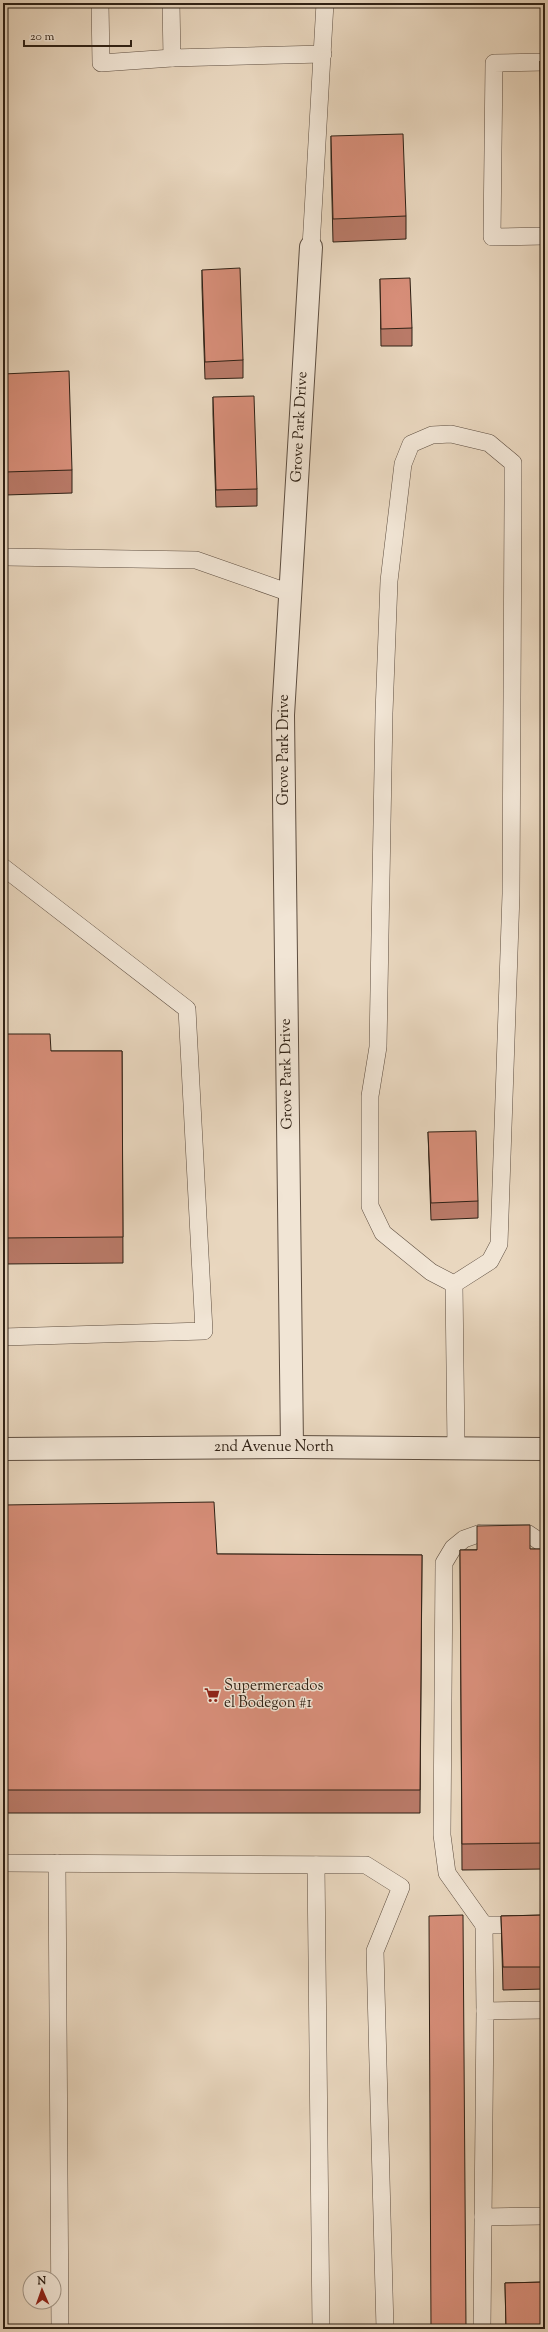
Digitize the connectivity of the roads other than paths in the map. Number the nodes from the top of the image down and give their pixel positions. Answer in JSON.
{"nodes":[{"id":1,"x":100,"y":3,"type":"edge"},
{"id":2,"x":171,"y":3,"type":"edge"},
{"id":3,"x":325,"y":3,"type":"edge"},
{"id":4,"x":323,"y":54,"type":"junction"},
{"id":5,"x":172,"y":58,"type":"junction"},
{"id":6,"x":545,"y":62,"type":"edge"},
{"id":7,"x":545,"y":236,"type":"edge"},
{"id":8,"x":311,"y":247,"type":"joint"},
{"id":9,"x":5,"y":557,"type":"dead end"},
{"id":10,"x":290,"y":593,"type":"junction"},
{"id":11,"x":3,"y":867,"type":"edge"},
{"id":12,"x":454,"y":1284,"type":"junction"},
{"id":13,"x":3,"y":1337,"type":"edge"},
{"id":14,"x":292,"y":1447,"type":"junction"},
{"id":15,"x":456,"y":1448,"type":"junction"},
{"id":16,"x":3,"y":1449,"type":"edge"},
{"id":17,"x":545,"y":1449,"type":"edge"},
{"id":18,"x":545,"y":1545,"type":"edge"},
{"id":19,"x":3,"y":1863,"type":"edge"},
{"id":20,"x":57,"y":1863,"type":"junction"},
{"id":21,"x":316,"y":1865,"type":"junction"},
{"id":22,"x":484,"y":1925,"type":"junction"},
{"id":23,"x":545,"y":1925,"type":"edge"},
{"id":24,"x":485,"y":2010,"type":"junction"},
{"id":25,"x":545,"y":2010,"type":"edge"},
{"id":26,"x":545,"y":2216,"type":"edge"},
{"id":27,"x":483,"y":2217,"type":"junction"},
{"id":28,"x":60,"y":2329,"type":"edge"},
{"id":29,"x":321,"y":2329,"type":"edge"},
{"id":30,"x":385,"y":2329,"type":"edge"},
{"id":31,"x":482,"y":2329,"type":"edge"}],
"edges":[{"from":1,"to":5,"type":"lane"},
{"from":2,"to":5,"type":"lane"},
{"from":3,"to":4,"type":"lane","name":"Grove Park Drive"},
{"from":4,"to":5,"type":"lane"},
{"from":4,"to":8,"type":"lane","name":"Grove Park Drive"},
{"from":6,"to":7,"type":"lane"},
{"from":8,"to":10,"type":"street","name":"Grove Park Drive"},
{"from":9,"to":10,"type":"lane"},
{"from":10,"to":14,"type":"street","name":"Grove Park Drive"},
{"from":11,"to":13,"type":"lane"},
{"from":12,"to":12,"type":"lane"},
{"from":12,"to":15,"type":"lane"},
{"from":14,"to":15,"type":"street","name":"2nd Avenue North"},
{"from":14,"to":16,"type":"street","name":"2nd Avenue North"},
{"from":15,"to":17,"type":"street","name":"2nd Avenue North"},
{"from":18,"to":22,"type":"lane"},
{"from":19,"to":20,"type":"lane"},
{"from":20,"to":21,"type":"lane"},
{"from":20,"to":28,"type":"lane"},
{"from":21,"to":29,"type":"lane"},
{"from":21,"to":30,"type":"lane"},
{"from":22,"to":23,"type":"lane"},
{"from":22,"to":24,"type":"lane"},
{"from":24,"to":25,"type":"lane"},
{"from":24,"to":27,"type":"lane"},
{"from":26,"to":27,"type":"lane"},
{"from":27,"to":31,"type":"lane"}]}
